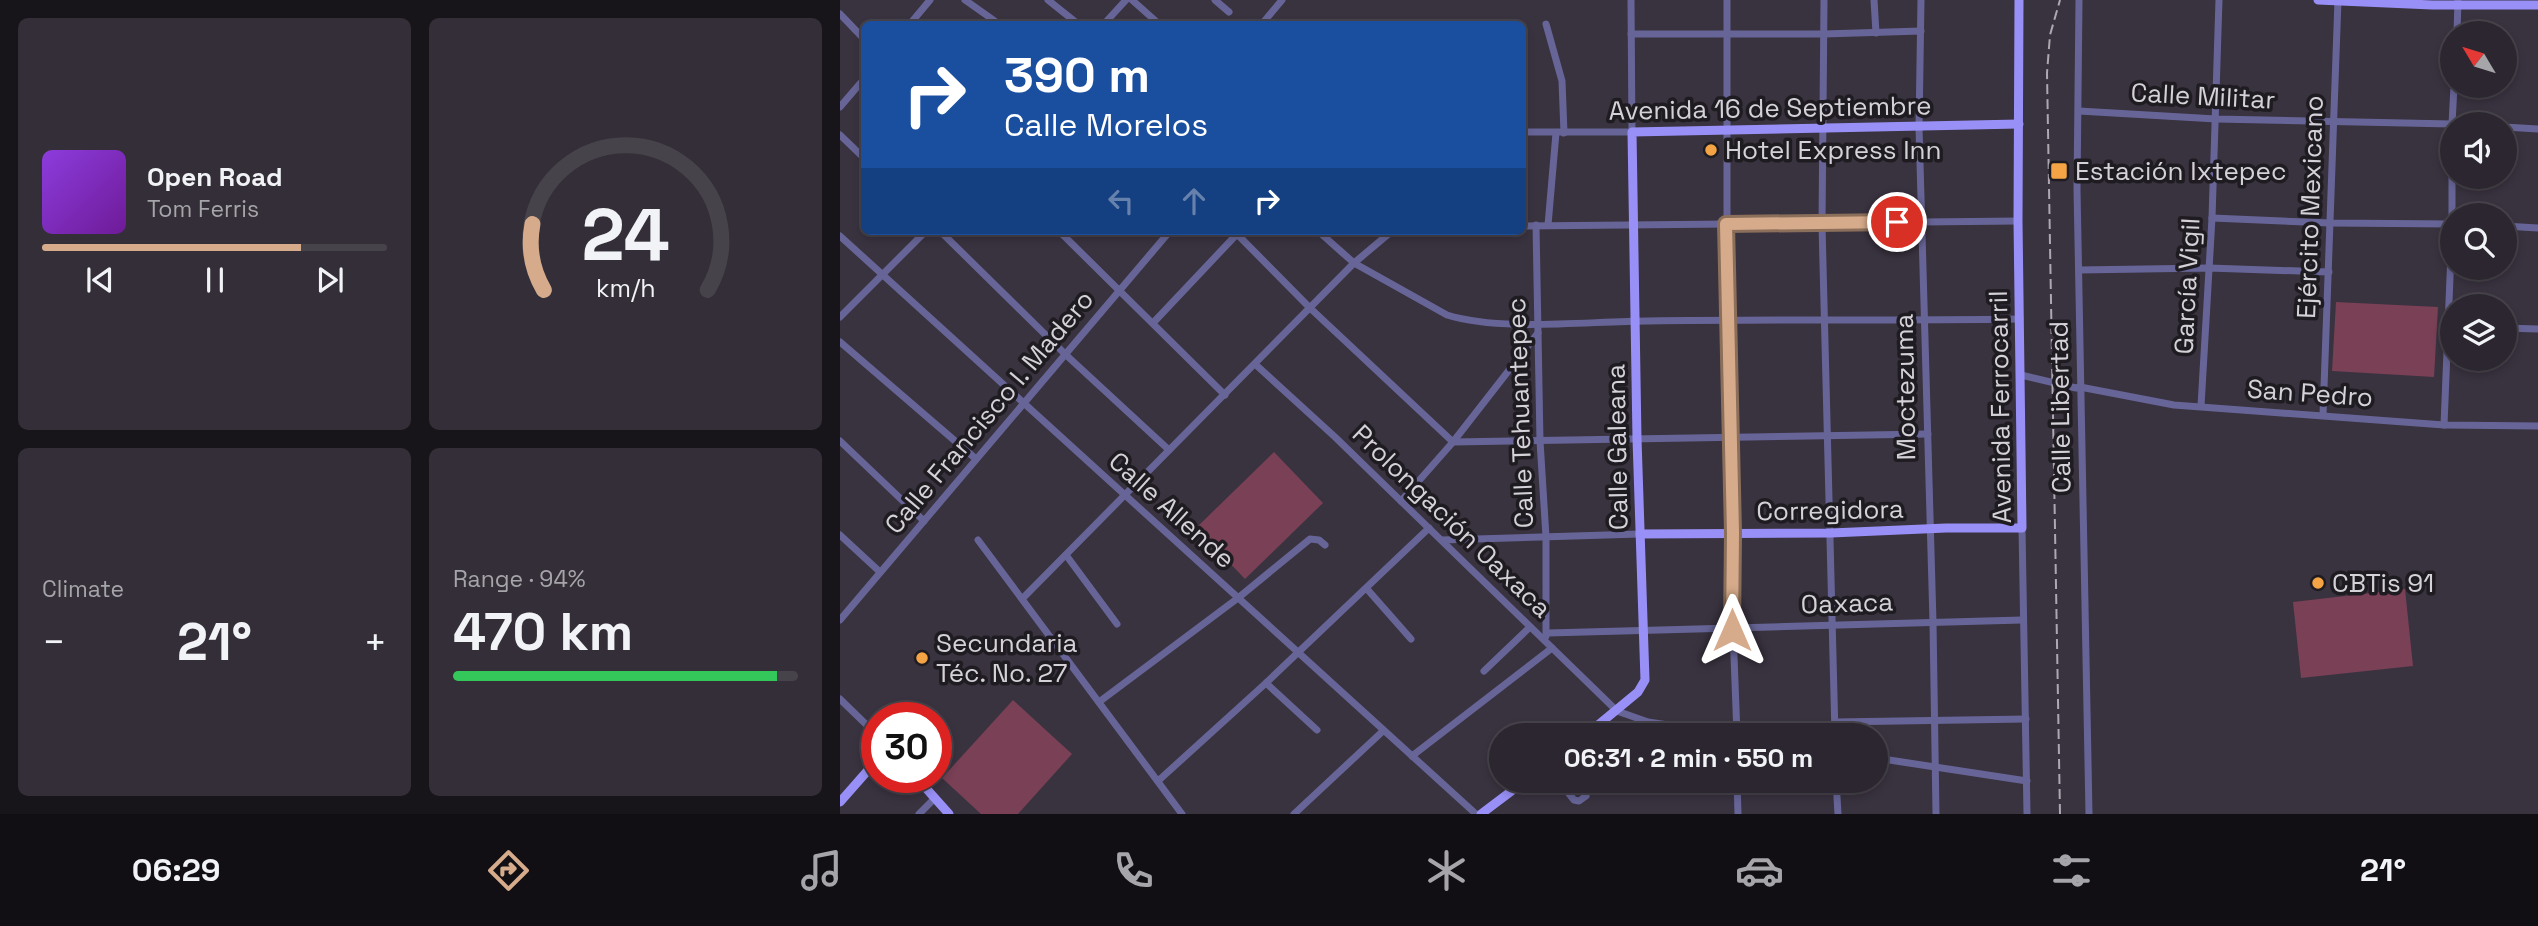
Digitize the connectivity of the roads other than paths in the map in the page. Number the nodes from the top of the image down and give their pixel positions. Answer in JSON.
{"nodes":[{"id":1,"x":930,"y":0,"type":"edge"},
{"id":2,"x":965,"y":0,"type":"edge"},
{"id":3,"x":1048,"y":0,"type":"edge"},
{"id":4,"x":1126,"y":0,"type":"edge"},
{"id":5,"x":1132,"y":0,"type":"edge"},
{"id":6,"x":1215,"y":0,"type":"edge"},
{"id":7,"x":1282,"y":0,"type":"edge"},
{"id":8,"x":1631,"y":0,"type":"edge"},
{"id":9,"x":1727,"y":0,"type":"edge"},
{"id":10,"x":1824,"y":0,"type":"edge"},
{"id":11,"x":1874,"y":0,"type":"edge"},
{"id":12,"x":1921,"y":0,"type":"edge"},
{"id":13,"x":2019,"y":0,"type":"edge"},
{"id":14,"x":2079,"y":0,"type":"edge"},
{"id":15,"x":2219,"y":0,"type":"edge"},
{"id":16,"x":2318,"y":0,"type":"edge"},
{"id":17,"x":2338,"y":0,"type":"edge"},
{"id":18,"x":2458,"y":2,"type":"edge"},
{"id":19,"x":2538,"y":5,"type":"edge"},
{"id":20,"x":1229,"y":12,"type":"dead end"},
{"id":21,"x":840,"y":14,"type":"edge"},
{"id":22,"x":912,"y":21,"type":"edge"},
{"id":23,"x":995,"y":21,"type":"edge"},
{"id":24,"x":1074,"y":21,"type":"edge"},
{"id":25,"x":1107,"y":21,"type":"edge"},
{"id":26,"x":1156,"y":21,"type":"edge"},
{"id":27,"x":1264,"y":21,"type":"edge"},
{"id":28,"x":2457,"y":21,"type":"edge"},
{"id":29,"x":1546,"y":24,"type":"dead end"},
{"id":30,"x":1921,"y":31,"type":"junction"},
{"id":31,"x":1876,"y":33,"type":"junction"},
{"id":32,"x":1632,"y":34,"type":"junction"},
{"id":33,"x":1825,"y":34,"type":"junction"},
{"id":34,"x":861,"y":35,"type":"edge"},
{"id":35,"x":1727,"y":35,"type":"junction"},
{"id":36,"x":861,"y":82,"type":"edge"},
{"id":37,"x":840,"y":107,"type":"edge"},
{"id":38,"x":2079,"y":111,"type":"junction"},
{"id":39,"x":2216,"y":119,"type":"junction"},
{"id":40,"x":2335,"y":123,"type":"junction"},
{"id":41,"x":2019,"y":124,"type":"junction"},
{"id":42,"x":2440,"y":124,"type":"edge"},
{"id":43,"x":1824,"y":127,"type":"junction"},
{"id":44,"x":1919,"y":127,"type":"junction"},
{"id":45,"x":2517,"y":128,"type":"edge"},
{"id":46,"x":2538,"y":129,"type":"edge"},
{"id":47,"x":1728,"y":130,"type":"junction"},
{"id":48,"x":1526,"y":132,"type":"edge"},
{"id":49,"x":1632,"y":132,"type":"junction"},
{"id":50,"x":1560,"y":133,"type":"junction"},
{"id":51,"x":840,"y":135,"type":"edge"},
{"id":52,"x":861,"y":155,"type":"edge"},
{"id":53,"x":2212,"y":218,"type":"junction"},
{"id":54,"x":2018,"y":221,"type":"junction"},
{"id":55,"x":1922,"y":222,"type":"junction"},
{"id":56,"x":2330,"y":223,"type":"junction"},
{"id":57,"x":1633,"y":224,"type":"junction"},
{"id":58,"x":1726,"y":224,"type":"junction"},
{"id":59,"x":1536,"y":225,"type":"junction"},
{"id":60,"x":1548,"y":225,"type":"junction"},
{"id":61,"x":1822,"y":225,"type":"junction"},
{"id":62,"x":1526,"y":226,"type":"edge"},
{"id":63,"x":2440,"y":226,"type":"edge"},
{"id":64,"x":2517,"y":227,"type":"edge"},
{"id":65,"x":2538,"y":228,"type":"edge"},
{"id":66,"x":922,"y":235,"type":"edge"},
{"id":67,"x":944,"y":235,"type":"edge"},
{"id":68,"x":1063,"y":235,"type":"edge"},
{"id":69,"x":1167,"y":235,"type":"edge"},
{"id":70,"x":1233,"y":235,"type":"edge"},
{"id":71,"x":1237,"y":235,"type":"edge"},
{"id":72,"x":1322,"y":235,"type":"edge"},
{"id":73,"x":1386,"y":235,"type":"edge"},
{"id":74,"x":840,"y":236,"type":"edge"},
{"id":75,"x":1354,"y":263,"type":"junction"},
{"id":76,"x":2209,"y":268,"type":"junction"},
{"id":77,"x":2079,"y":270,"type":"junction"},
{"id":78,"x":2329,"y":272,"type":"junction"},
{"id":79,"x":884,"y":274,"type":"junction"},
{"id":80,"x":1120,"y":290,"type":"junction"},
{"id":81,"x":1310,"y":308,"type":"junction"},
{"id":82,"x":840,"y":317,"type":"edge"},
{"id":83,"x":2021,"y":319,"type":"junction"},
{"id":84,"x":1727,"y":320,"type":"junction"},
{"id":85,"x":1824,"y":320,"type":"junction"},
{"id":86,"x":1636,"y":321,"type":"junction"},
{"id":87,"x":1924,"y":321,"type":"junction"},
{"id":88,"x":1153,"y":323,"type":"junction"},
{"id":89,"x":1538,"y":328,"type":"junction"},
{"id":90,"x":2517,"y":328,"type":"edge"},
{"id":91,"x":2538,"y":329,"type":"edge"},
{"id":92,"x":840,"y":342,"type":"edge"},
{"id":93,"x":1065,"y":354,"type":"junction"},
{"id":94,"x":1255,"y":364,"type":"junction"},
{"id":95,"x":2447,"y":371,"type":"edge"},
{"id":96,"x":2021,"y":375,"type":"junction"},
{"id":97,"x":2080,"y":387,"type":"junction"},
{"id":98,"x":1225,"y":395,"type":"junction"},
{"id":99,"x":1024,"y":401,"type":"junction"},
{"id":100,"x":2201,"y":406,"type":"junction"},
{"id":101,"x":2323,"y":415,"type":"junction"},
{"id":102,"x":2444,"y":425,"type":"junction"},
{"id":103,"x":2538,"y":426,"type":"edge"},
{"id":104,"x":1928,"y":433,"type":"junction"},
{"id":105,"x":1829,"y":435,"type":"junction"},
{"id":106,"x":1731,"y":437,"type":"junction"},
{"id":107,"x":1637,"y":439,"type":"junction"},
{"id":108,"x":840,"y":441,"type":"edge"},
{"id":109,"x":1540,"y":441,"type":"junction"},
{"id":110,"x":1452,"y":442,"type":"junction"},
{"id":111,"x":1169,"y":450,"type":"junction"},
{"id":112,"x":976,"y":459,"type":"junction"},
{"id":113,"x":1125,"y":496,"type":"junction"},
{"id":114,"x":1401,"y":501,"type":"junction"},
{"id":115,"x":924,"y":521,"type":"junction"},
{"id":116,"x":1429,"y":528,"type":"junction"},
{"id":117,"x":1929,"y":528,"type":"junction"},
{"id":118,"x":2022,"y":528,"type":"junction"},
{"id":119,"x":1733,"y":533,"type":"junction"},
{"id":120,"x":1831,"y":533,"type":"junction"},
{"id":121,"x":1640,"y":534,"type":"junction"},
{"id":122,"x":840,"y":535,"type":"edge"},
{"id":123,"x":1546,"y":537,"type":"junction"},
{"id":124,"x":978,"y":540,"type":"dead end"},
{"id":125,"x":1442,"y":540,"type":"junction"},
{"id":126,"x":1325,"y":545,"type":"dead end"},
{"id":127,"x":1066,"y":555,"type":"junction"},
{"id":128,"x":880,"y":572,"type":"junction"},
{"id":129,"x":1367,"y":589,"type":"junction"},
{"id":130,"x":1023,"y":598,"type":"junction"},
{"id":131,"x":1238,"y":598,"type":"junction"},
{"id":132,"x":840,"y":620,"type":"edge"},
{"id":133,"x":2022,"y":620,"type":"junction"},
{"id":134,"x":1933,"y":622,"type":"junction"},
{"id":135,"x":1117,"y":624,"type":"dead end"},
{"id":136,"x":1831,"y":624,"type":"junction"},
{"id":137,"x":1531,"y":627,"type":"junction"},
{"id":138,"x":1732,"y":630,"type":"junction"},
{"id":139,"x":1642,"y":631,"type":"junction"},
{"id":140,"x":1546,"y":636,"type":"junction"},
{"id":141,"x":1411,"y":639,"type":"dead end"},
{"id":142,"x":1552,"y":648,"type":"junction"},
{"id":143,"x":1298,"y":653,"type":"junction"},
{"id":144,"x":1484,"y":671,"type":"dead end"},
{"id":145,"x":1266,"y":683,"type":"junction"},
{"id":146,"x":840,"y":699,"type":"edge"},
{"id":147,"x":1099,"y":702,"type":"junction"},
{"id":148,"x":1617,"y":711,"type":"junction"},
{"id":149,"x":861,"y":719,"type":"edge"},
{"id":150,"x":2026,"y":719,"type":"junction"},
{"id":151,"x":1935,"y":720,"type":"junction"},
{"id":152,"x":1835,"y":722,"type":"joint"},
{"id":153,"x":1602,"y":723,"type":"edge"},
{"id":154,"x":1655,"y":723,"type":"edge"},
{"id":155,"x":1736,"y":723,"type":"edge"},
{"id":156,"x":1317,"y":730,"type":"dead end"},
{"id":157,"x":1383,"y":731,"type":"junction"},
{"id":158,"x":1412,"y":756,"type":"junction"},
{"id":159,"x":1888,"y":760,"type":"edge"},
{"id":160,"x":1936,"y":766,"type":"junction"},
{"id":161,"x":861,"y":778,"type":"edge"},
{"id":162,"x":1158,"y":781,"type":"junction"},
{"id":163,"x":2027,"y":781,"type":"junction"},
{"id":164,"x":930,"y":793,"type":"edge"},
{"id":165,"x":1508,"y":793,"type":"edge"},
{"id":166,"x":1568,"y":793,"type":"edge"},
{"id":167,"x":1737,"y":793,"type":"edge"},
{"id":168,"x":1837,"y":793,"type":"edge"},
{"id":169,"x":1586,"y":796,"type":"dead end"},
{"id":170,"x":935,"y":798,"type":"junction"},
{"id":171,"x":840,"y":802,"type":"edge"},
{"id":172,"x":919,"y":814,"type":"edge"},
{"id":173,"x":949,"y":814,"type":"edge"},
{"id":174,"x":1182,"y":814,"type":"edge"},
{"id":175,"x":1294,"y":814,"type":"edge"},
{"id":176,"x":1479,"y":814,"type":"edge"},
{"id":177,"x":1738,"y":814,"type":"edge"},
{"id":178,"x":1838,"y":814,"type":"edge"},
{"id":179,"x":1936,"y":814,"type":"edge"},
{"id":180,"x":2027,"y":814,"type":"edge"},
{"id":181,"x":2089,"y":814,"type":"edge"}],
"edges":[{"from":1,"to":22,"type":"street"},
{"from":2,"to":23,"type":"street"},
{"from":3,"to":24,"type":"street"},
{"from":4,"to":25,"type":"street"},
{"from":5,"to":26,"type":"street"},
{"from":6,"to":20,"type":"street"},
{"from":7,"to":27,"type":"street"},
{"from":8,"to":32,"type":"street"},
{"from":9,"to":35,"type":"street"},
{"from":10,"to":33,"type":"street"},
{"from":11,"to":31,"type":"street"},
{"from":12,"to":30,"type":"street","name":"Moctezuma"},
{"from":13,"to":41,"type":"main road","name":"Avenida Ferrocarril"},
{"from":14,"to":38,"type":"street","name":"Calle Libertad"},
{"from":15,"to":39,"type":"street","name":"García Vigil"},
{"from":16,"to":17,"type":"main road"},
{"from":17,"to":18,"type":"main road"},
{"from":17,"to":40,"type":"street","name":"Ejército Mexicano"},
{"from":18,"to":19,"type":"main road"},
{"from":18,"to":28,"type":"street"},
{"from":21,"to":34,"type":"street"},
{"from":29,"to":50,"type":"street"},
{"from":30,"to":31,"type":"street"},
{"from":30,"to":44,"type":"street","name":"Moctezuma"},
{"from":31,"to":33,"type":"street"},
{"from":32,"to":35,"type":"street"},
{"from":32,"to":49,"type":"street"},
{"from":33,"to":35,"type":"street"},
{"from":33,"to":43,"type":"street"},
{"from":35,"to":47,"type":"street"},
{"from":36,"to":37,"type":"street"},
{"from":38,"to":39,"type":"street","name":"Calle Militar"},
{"from":38,"to":77,"type":"street","name":"Calle Libertad"},
{"from":39,"to":40,"type":"street","name":"Calle Militar"},
{"from":39,"to":53,"type":"street","name":"García Vigil"},
{"from":40,"to":42,"type":"street","name":"Calle Militar"},
{"from":40,"to":56,"type":"street","name":"Ejército Mexicano"},
{"from":41,"to":44,"type":"main road","name":"Avenida 16 de Septiembre"},
{"from":41,"to":54,"type":"main road","name":"Avenida Ferrocarril"},
{"from":43,"to":44,"type":"main road","name":"Avenida 16 de Septiembre"},
{"from":43,"to":47,"type":"main road","name":"Avenida 16 de Septiembre"},
{"from":43,"to":61,"type":"street"},
{"from":44,"to":55,"type":"street","name":"Moctezuma"},
{"from":45,"to":46,"type":"street"},
{"from":47,"to":49,"type":"main road","name":"Avenida 16 de Septiembre"},
{"from":47,"to":58,"type":"street"},
{"from":48,"to":50,"type":"street","name":"Avenida 16 de Septiembre"},
{"from":49,"to":50,"type":"street","name":"Avenida 16 de Septiembre"},
{"from":49,"to":57,"type":"main road","name":"Calle Galeana"},
{"from":50,"to":60,"type":"street"},
{"from":51,"to":52,"type":"street"},
{"from":53,"to":56,"type":"street"},
{"from":53,"to":76,"type":"street","name":"García Vigil"},
{"from":54,"to":55,"type":"street"},
{"from":54,"to":83,"type":"main road","name":"Avenida Ferrocarril"},
{"from":55,"to":61,"type":"street"},
{"from":55,"to":87,"type":"street","name":"Moctezuma"},
{"from":56,"to":63,"type":"street"},
{"from":56,"to":78,"type":"street","name":"Ejército Mexicano"},
{"from":57,"to":58,"type":"street"},
{"from":57,"to":60,"type":"street"},
{"from":57,"to":86,"type":"main road","name":"Calle Galeana"},
{"from":58,"to":61,"type":"street"},
{"from":58,"to":84,"type":"street"},
{"from":59,"to":60,"type":"street"},
{"from":59,"to":62,"type":"street"},
{"from":59,"to":89,"type":"street","name":"Calle Tehuantepec"},
{"from":61,"to":85,"type":"street"},
{"from":64,"to":65,"type":"street"},
{"from":66,"to":79,"type":"street"},
{"from":67,"to":93,"type":"street"},
{"from":68,"to":80,"type":"street"},
{"from":69,"to":80,"type":"street","name":"Calle Francisco I. Madero"},
{"from":70,"to":88,"type":"street"},
{"from":71,"to":81,"type":"street"},
{"from":72,"to":75,"type":"street"},
{"from":73,"to":75,"type":"street"},
{"from":74,"to":79,"type":"street","name":"Calle Allende"},
{"from":75,"to":81,"type":"street"},
{"from":75,"to":89,"type":"street"},
{"from":76,"to":77,"type":"street"},
{"from":76,"to":78,"type":"street"},
{"from":76,"to":100,"type":"street","name":"García Vigil"},
{"from":77,"to":97,"type":"street","name":"Calle Libertad"},
{"from":78,"to":101,"type":"street","name":"Ejército Mexicano"},
{"from":79,"to":82,"type":"street"},
{"from":79,"to":99,"type":"street","name":"Calle Allende"},
{"from":80,"to":88,"type":"street"},
{"from":80,"to":93,"type":"street","name":"Calle Francisco I. Madero"},
{"from":81,"to":94,"type":"street"},
{"from":81,"to":110,"type":"street"},
{"from":83,"to":87,"type":"street"},
{"from":83,"to":96,"type":"main road","name":"Avenida Ferrocarril"},
{"from":84,"to":85,"type":"street"},
{"from":84,"to":86,"type":"street"},
{"from":84,"to":106,"type":"street"},
{"from":85,"to":87,"type":"street"},
{"from":85,"to":105,"type":"street"},
{"from":86,"to":89,"type":"street"},
{"from":86,"to":107,"type":"main road","name":"Calle Galeana"},
{"from":87,"to":104,"type":"street","name":"Moctezuma"},
{"from":88,"to":98,"type":"street"},
{"from":89,"to":109,"type":"street","name":"Calle Tehuantepec"},
{"from":89,"to":110,"type":"street"},
{"from":90,"to":91,"type":"street"},
{"from":92,"to":112,"type":"street"},
{"from":93,"to":99,"type":"street","name":"Calle Francisco I. Madero"},
{"from":93,"to":111,"type":"street"},
{"from":94,"to":98,"type":"street"},
{"from":94,"to":114,"type":"street","name":"Prolongación Oaxaca"},
{"from":95,"to":102,"type":"street"},
{"from":96,"to":97,"type":"street","name":"San Pedro"},
{"from":96,"to":118,"type":"main road","name":"Avenida Ferrocarril"},
{"from":97,"to":100,"type":"street","name":"San Pedro"},
{"from":97,"to":181,"type":"street","name":"Calle Libertad"},
{"from":98,"to":111,"type":"street"},
{"from":99,"to":112,"type":"street","name":"Calle Francisco I. Madero"},
{"from":99,"to":113,"type":"street","name":"Calle Allende"},
{"from":100,"to":101,"type":"street","name":"San Pedro"},
{"from":101,"to":102,"type":"street","name":"San Pedro"},
{"from":102,"to":103,"type":"street","name":"San Pedro"},
{"from":104,"to":105,"type":"street"},
{"from":104,"to":117,"type":"street","name":"Moctezuma"},
{"from":105,"to":106,"type":"street"},
{"from":105,"to":120,"type":"street"},
{"from":106,"to":107,"type":"street"},
{"from":106,"to":119,"type":"street"},
{"from":107,"to":109,"type":"street"},
{"from":107,"to":121,"type":"main road","name":"Calle Galeana"},
{"from":108,"to":115,"type":"street"},
{"from":109,"to":110,"type":"street"},
{"from":109,"to":123,"type":"street","name":"Calle Tehuantepec"},
{"from":110,"to":114,"type":"street"},
{"from":111,"to":113,"type":"street"},
{"from":112,"to":115,"type":"street","name":"Calle Francisco I. Madero"},
{"from":113,"to":127,"type":"street"},
{"from":113,"to":131,"type":"street","name":"Calle Allende"},
{"from":114,"to":116,"type":"street","name":"Prolongación Oaxaca"},
{"from":115,"to":128,"type":"street","name":"Calle Francisco I. Madero"},
{"from":116,"to":125,"type":"street","name":"Prolongación Oaxaca"},
{"from":116,"to":129,"type":"street"},
{"from":117,"to":118,"type":"main road","name":"Corregidora"},
{"from":117,"to":120,"type":"main road","name":"Corregidora"},
{"from":117,"to":134,"type":"street","name":"Moctezuma"},
{"from":118,"to":133,"type":"street","name":"Avenida Ferrocarril"},
{"from":119,"to":120,"type":"main road","name":"Corregidora"},
{"from":119,"to":121,"type":"main road","name":"Corregidora"},
{"from":119,"to":138,"type":"street"},
{"from":120,"to":136,"type":"street"},
{"from":121,"to":123,"type":"street"},
{"from":121,"to":139,"type":"main road","name":"Calle Galeana"},
{"from":122,"to":128,"type":"street"},
{"from":123,"to":125,"type":"street"},
{"from":123,"to":140,"type":"street","name":"Calle Tehuantepec"},
{"from":124,"to":130,"type":"street"},
{"from":125,"to":137,"type":"street","name":"Prolongación Oaxaca"},
{"from":126,"to":131,"type":"street"},
{"from":127,"to":130,"type":"street"},
{"from":127,"to":135,"type":"street"},
{"from":128,"to":132,"type":"street","name":"Calle Francisco I. Madero"},
{"from":129,"to":141,"type":"street"},
{"from":129,"to":143,"type":"street"},
{"from":130,"to":147,"type":"street"},
{"from":131,"to":143,"type":"street","name":"Calle Allende"},
{"from":131,"to":147,"type":"street"},
{"from":133,"to":134,"type":"street","name":"Oaxaca"},
{"from":133,"to":150,"type":"street","name":"Avenida Ferrocarril"},
{"from":134,"to":136,"type":"street","name":"Oaxaca"},
{"from":134,"to":151,"type":"street","name":"Moctezuma"},
{"from":136,"to":138,"type":"street","name":"Oaxaca"},
{"from":136,"to":152,"type":"street"},
{"from":137,"to":140,"type":"street","name":"Prolongación Oaxaca"},
{"from":137,"to":144,"type":"street"},
{"from":138,"to":139,"type":"street","name":"Oaxaca"},
{"from":138,"to":155,"type":"street"},
{"from":139,"to":140,"type":"street","name":"Oaxaca"},
{"from":139,"to":148,"type":"main road","name":"Calle Galeana"},
{"from":140,"to":142,"type":"street","name":"Prolongación Oaxaca"},
{"from":142,"to":148,"type":"street","name":"Prolongación Oaxaca"},
{"from":142,"to":158,"type":"street"},
{"from":143,"to":145,"type":"street"},
{"from":143,"to":157,"type":"street","name":"Calle Allende"},
{"from":145,"to":156,"type":"street"},
{"from":145,"to":162,"type":"street"},
{"from":146,"to":149,"type":"street"},
{"from":147,"to":162,"type":"street"},
{"from":148,"to":153,"type":"main road","name":"Calle Galeana"},
{"from":148,"to":154,"type":"street"},
{"from":150,"to":151,"type":"street"},
{"from":150,"to":163,"type":"street","name":"Avenida Ferrocarril"},
{"from":151,"to":152,"type":"street"},
{"from":151,"to":160,"type":"street","name":"Moctezuma"},
{"from":157,"to":158,"type":"street","name":"Calle Allende"},
{"from":157,"to":175,"type":"street"},
{"from":158,"to":176,"type":"street","name":"Calle Allende"},
{"from":159,"to":160,"type":"street"},
{"from":160,"to":163,"type":"street"},
{"from":160,"to":179,"type":"street","name":"Moctezuma"},
{"from":161,"to":171,"type":"main road"},
{"from":162,"to":174,"type":"street"},
{"from":163,"to":180,"type":"street","name":"Avenida Ferrocarril"},
{"from":164,"to":170,"type":"main road"},
{"from":165,"to":176,"type":"main road"},
{"from":166,"to":169,"type":"street"},
{"from":167,"to":177,"type":"street"},
{"from":168,"to":178,"type":"street"},
{"from":170,"to":172,"type":"street"},
{"from":170,"to":173,"type":"main road"}]}
